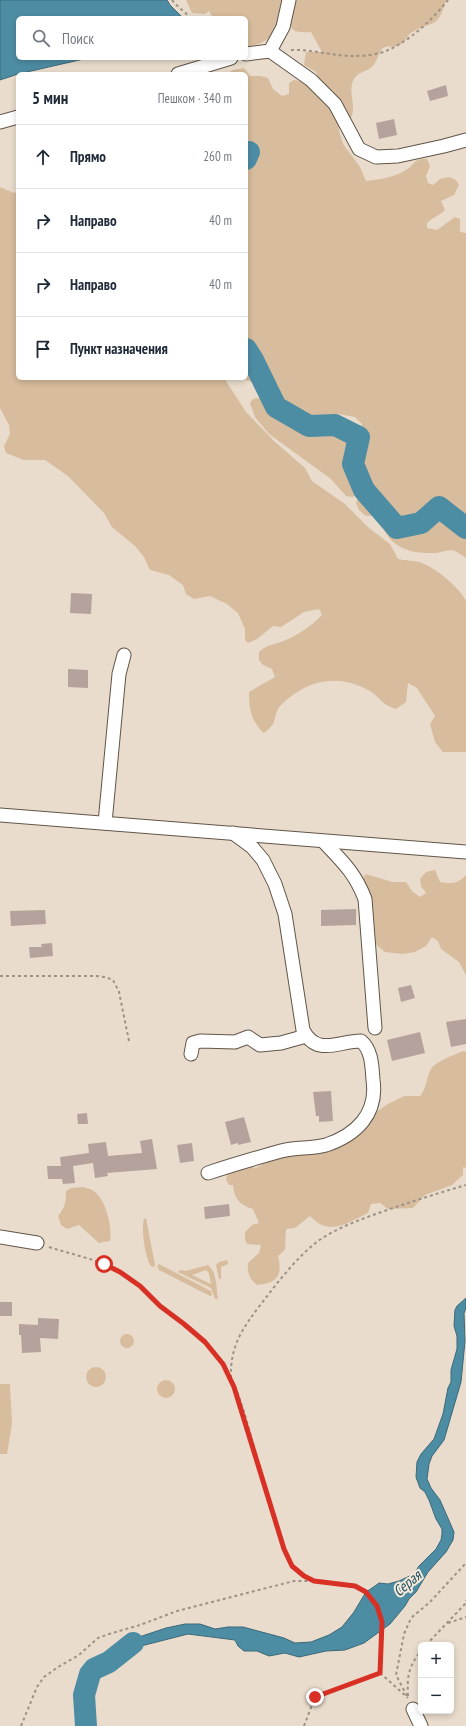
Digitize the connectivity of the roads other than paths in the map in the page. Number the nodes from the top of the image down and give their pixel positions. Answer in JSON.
{"nodes":[{"id":1,"x":289,"y":0,"type":"edge"},
{"id":2,"x":270,"y":51,"type":"junction"},
{"id":3,"x":248,"y":54,"type":"edge"},
{"id":4,"x":224,"y":60,"type":"edge"},
{"id":5,"x":185,"y":72,"type":"edge"},
{"id":6,"x":16,"y":118,"type":"edge"},
{"id":7,"x":0,"y":122,"type":"edge"},
{"id":8,"x":466,"y":140,"type":"edge"},
{"id":9,"x":124,"y":656,"type":"dead end"},
{"id":10,"x":0,"y":815,"type":"edge"},
{"id":11,"x":105,"y":823,"type":"junction"},
{"id":12,"x":233,"y":832,"type":"junction"},
{"id":13,"x":324,"y":842,"type":"junction"},
{"id":14,"x":466,"y":852,"type":"edge"},
{"id":15,"x":376,"y":1028,"type":"dead end"},
{"id":16,"x":306,"y":1036,"type":"junction"},
{"id":17,"x":190,"y":1054,"type":"dead end"},
{"id":18,"x":208,"y":1173,"type":"dead end"},
{"id":19,"x":0,"y":1237,"type":"edge"},
{"id":20,"x":37,"y":1243,"type":"road end"},
{"id":21,"x":410,"y":1704,"type":"road end"},
{"id":22,"x":420,"y":1726,"type":"edge"}],
"edges":[{"from":1,"to":2,"type":"street"},
{"from":2,"to":3,"type":"street"},
{"from":2,"to":8,"type":"street"},
{"from":4,"to":5,"type":"street"},
{"from":6,"to":7,"type":"street"},
{"from":9,"to":11,"type":"street"},
{"from":10,"to":11,"type":"street"},
{"from":11,"to":12,"type":"street"},
{"from":12,"to":13,"type":"street"},
{"from":12,"to":16,"type":"street"},
{"from":13,"to":14,"type":"street"},
{"from":13,"to":15,"type":"street"},
{"from":16,"to":17,"type":"street"},
{"from":16,"to":18,"type":"street"},
{"from":19,"to":20,"type":"street"},
{"from":21,"to":22,"type":"street"}]}
